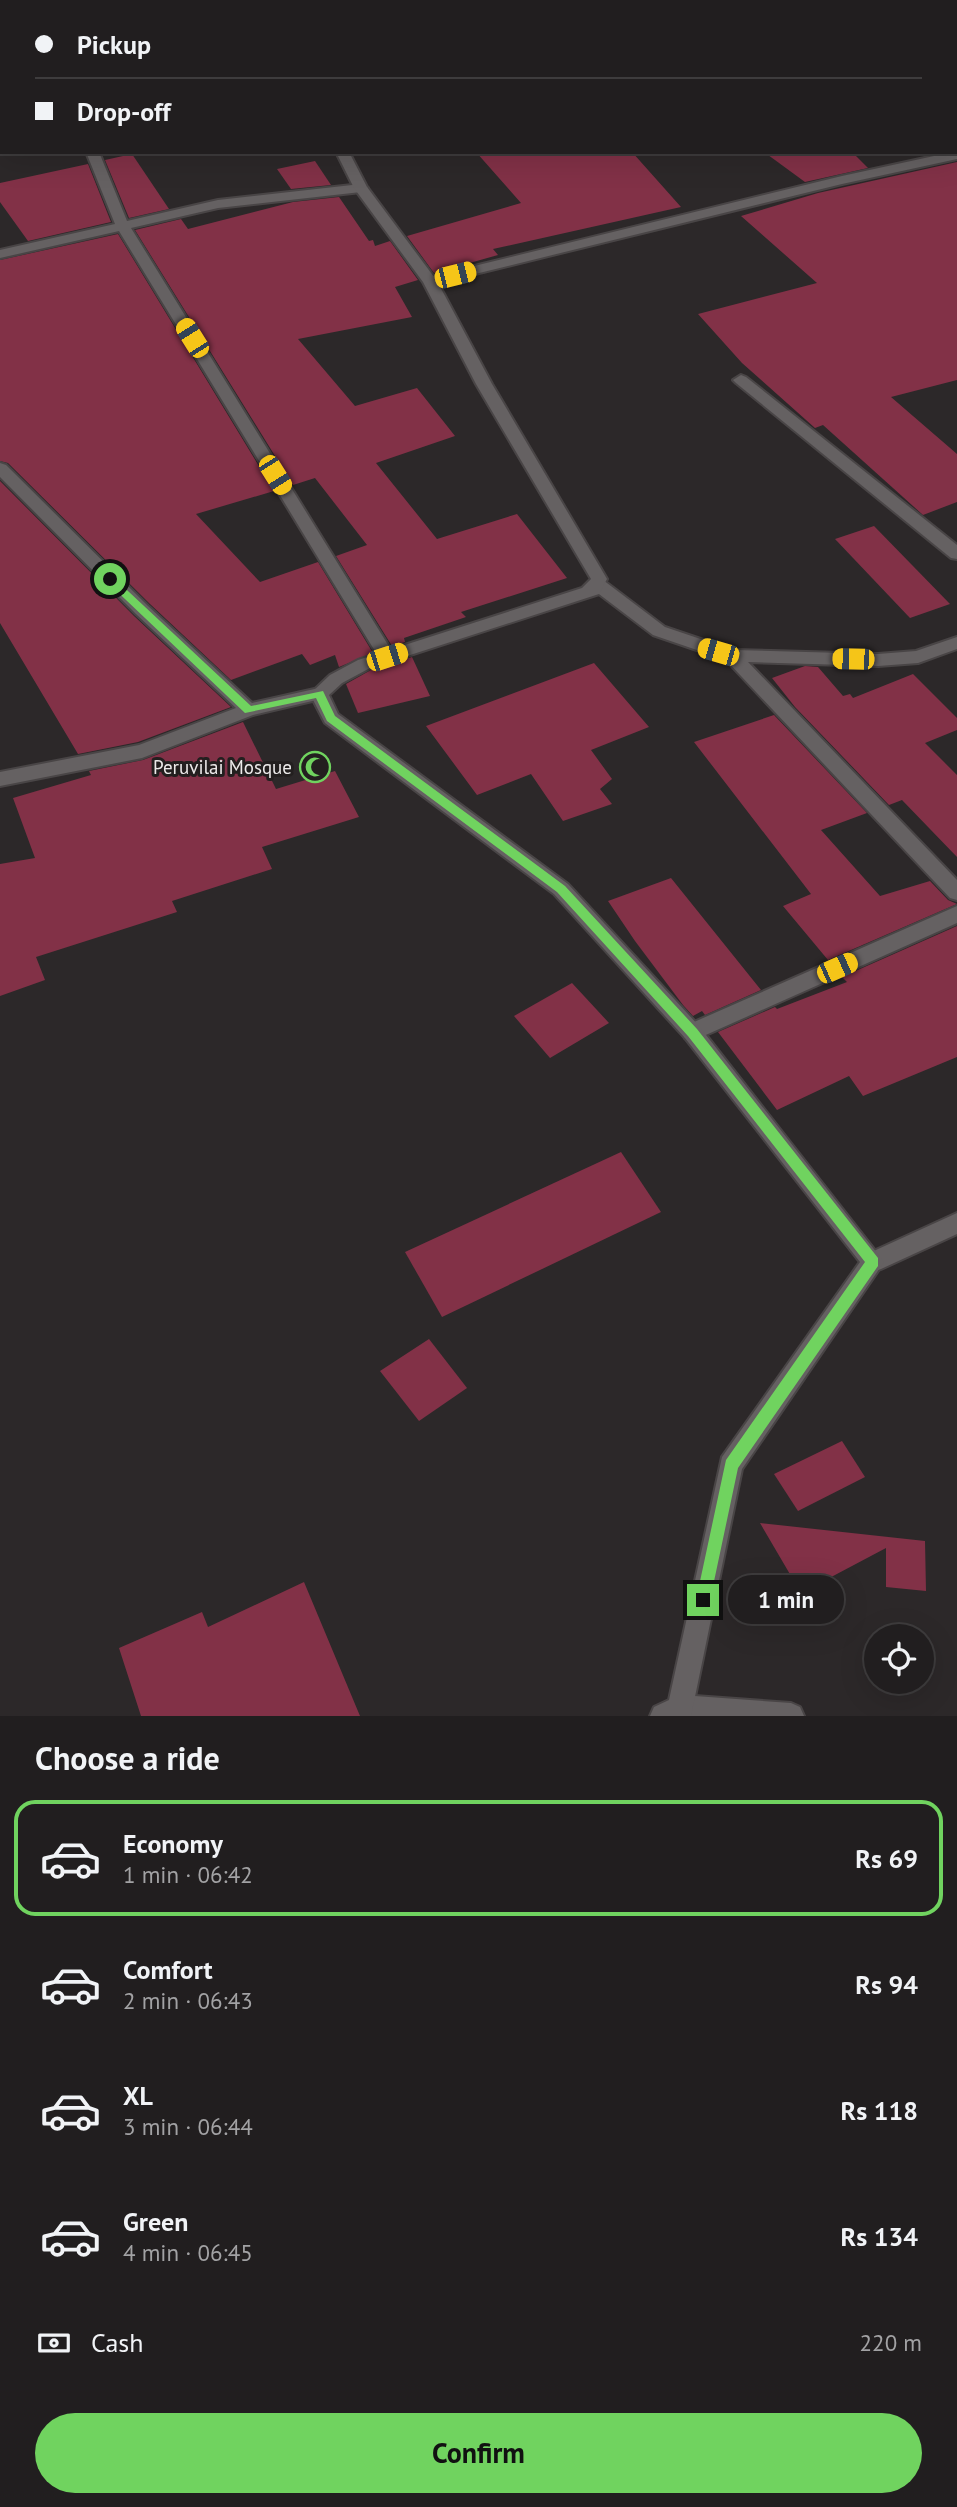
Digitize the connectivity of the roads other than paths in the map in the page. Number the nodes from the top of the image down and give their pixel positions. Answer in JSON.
{"nodes":[{"id":1,"x":93,"y":154,"type":"edge"},
{"id":2,"x":343,"y":154,"type":"edge"},
{"id":3,"x":957,"y":155,"type":"edge"},
{"id":4,"x":361,"y":188,"type":"junction"},
{"id":5,"x":122,"y":224,"type":"junction"},
{"id":6,"x":0,"y":254,"type":"edge"},
{"id":7,"x":430,"y":281,"type":"junction"},
{"id":8,"x":741,"y":380,"type":"dead end"},
{"id":9,"x":0,"y":468,"type":"edge"},
{"id":10,"x":957,"y":554,"type":"edge"},
{"id":11,"x":597,"y":584,"type":"junction"},
{"id":12,"x":957,"y":643,"type":"edge"},
{"id":13,"x":732,"y":656,"type":"junction"},
{"id":14,"x":387,"y":657,"type":"junction"},
{"id":15,"x":319,"y":694,"type":"junction"},
{"id":16,"x":249,"y":710,"type":"junction"},
{"id":17,"x":0,"y":779,"type":"edge"},
{"id":18,"x":957,"y":893,"type":"edge"},
{"id":19,"x":957,"y":914,"type":"edge"},
{"id":20,"x":692,"y":1032,"type":"junction"},
{"id":21,"x":957,"y":1223,"type":"edge"},
{"id":22,"x":873,"y":1262,"type":"junction"},
{"id":23,"x":672,"y":1712,"type":"edge"},
{"id":24,"x":791,"y":1716,"type":"edge"}],
"edges":[{"from":1,"to":5,"type":"street"},
{"from":2,"to":4,"type":"street"},
{"from":3,"to":7,"type":"street"},
{"from":4,"to":5,"type":"street"},
{"from":4,"to":7,"type":"street"},
{"from":5,"to":6,"type":"street"},
{"from":5,"to":14,"type":"street"},
{"from":7,"to":11,"type":"street"},
{"from":8,"to":10,"type":"street"},
{"from":9,"to":16,"type":"street"},
{"from":11,"to":13,"type":"street"},
{"from":11,"to":14,"type":"street"},
{"from":12,"to":13,"type":"street"},
{"from":13,"to":18,"type":"street"},
{"from":14,"to":15,"type":"street"},
{"from":15,"to":16,"type":"street"},
{"from":15,"to":20,"type":"street"},
{"from":16,"to":17,"type":"street"},
{"from":19,"to":20,"type":"street"},
{"from":20,"to":22,"type":"street"},
{"from":21,"to":22,"type":"street"},
{"from":22,"to":23,"type":"street"},
{"from":23,"to":24,"type":"street"}]}
